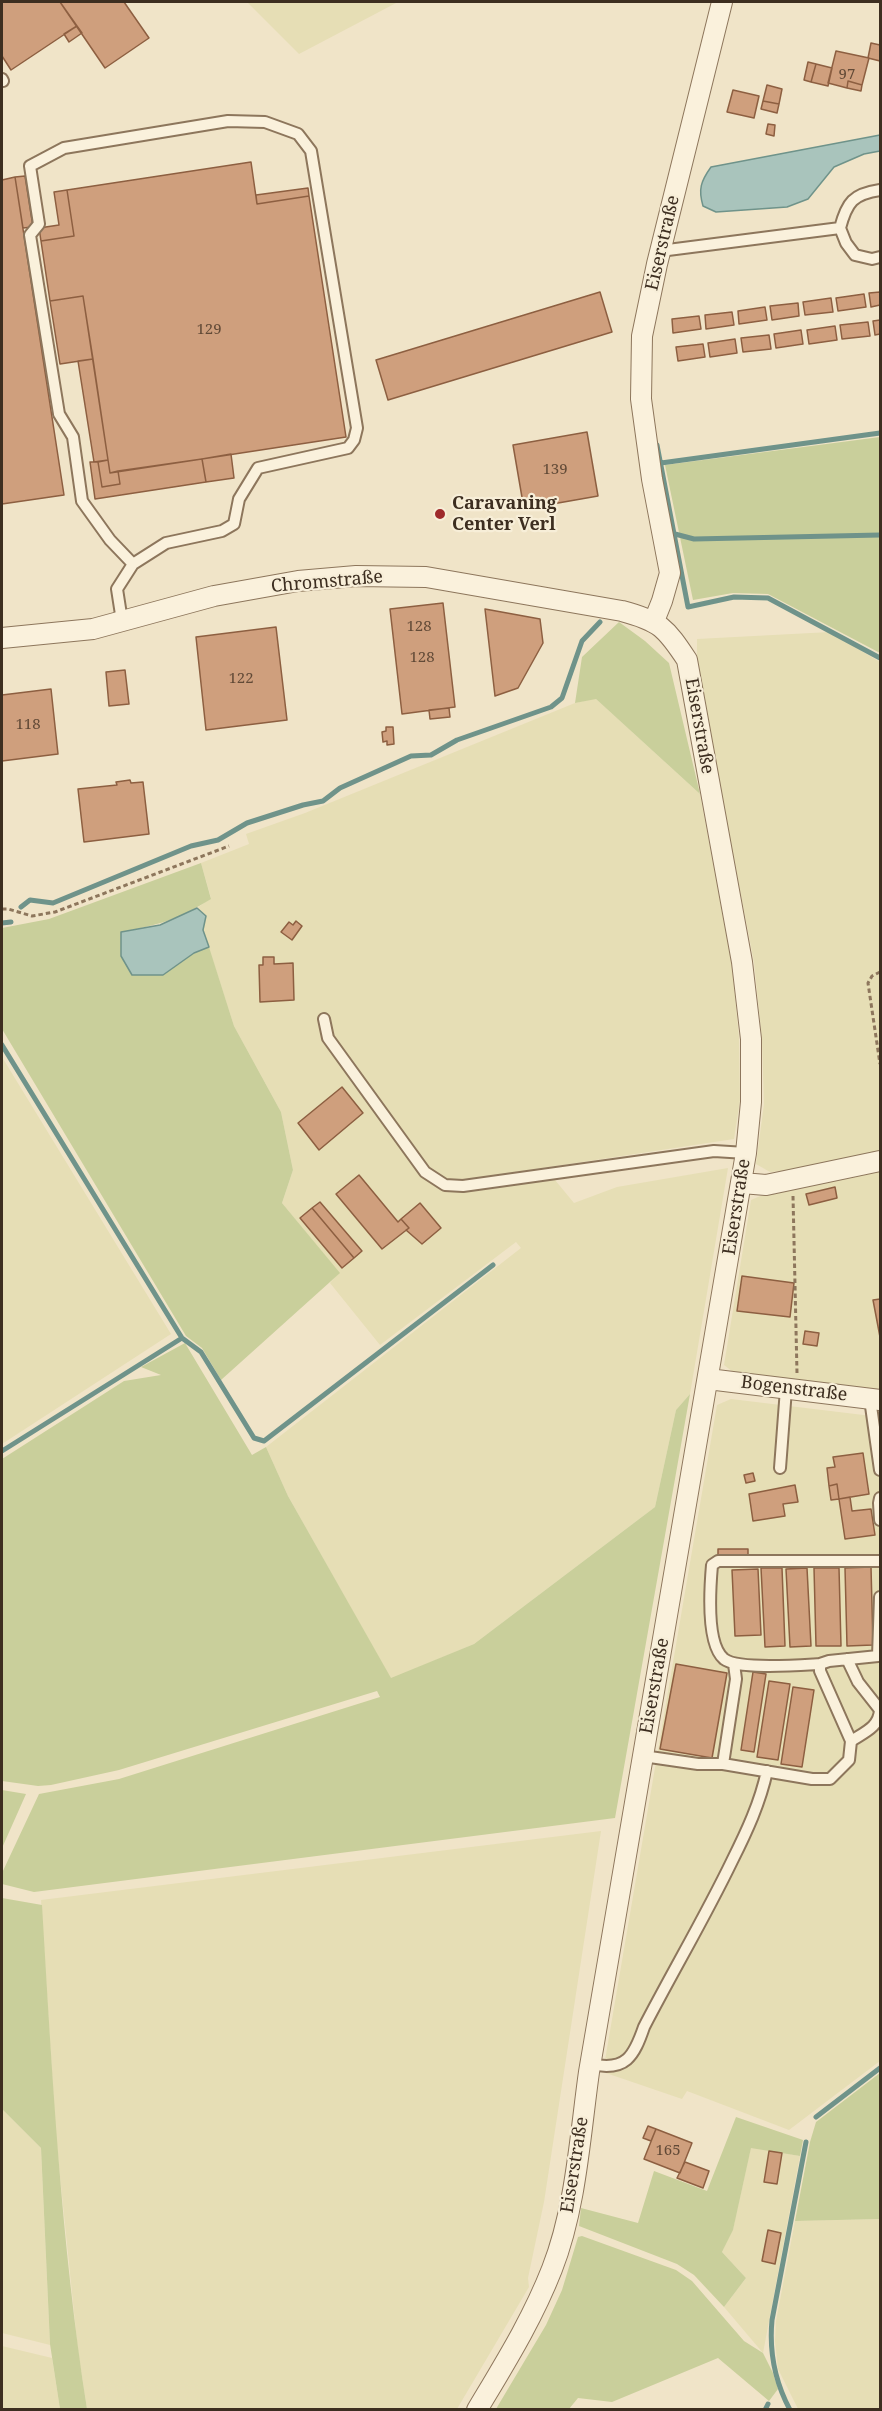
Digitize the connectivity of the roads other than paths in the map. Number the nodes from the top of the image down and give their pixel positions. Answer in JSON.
{"nodes":[{"id":1,"x":722,"y":2,"type":"edge"},
{"id":2,"x":880,"y":190,"type":"edge"},
{"id":3,"x":840,"y":228,"type":"junction"},
{"id":4,"x":660,"y":251,"type":"junction"},
{"id":5,"x":880,"y":257,"type":"edge"},
{"id":6,"x":133,"y":564,"type":"junction"},
{"id":7,"x":122,"y":621,"type":"junction"},
{"id":8,"x":654,"y":621,"type":"junction"},
{"id":9,"x":2,"y":638,"type":"edge"},
{"id":10,"x":324,"y":1019,"type":"dead end"},
{"id":11,"x":746,"y":1153,"type":"junction"},
{"id":12,"x":880,"y":1161,"type":"edge"},
{"id":13,"x":742,"y":1183,"type":"junction"},
{"id":14,"x":708,"y":1379,"type":"junction"},
{"id":15,"x":792,"y":1389,"type":"junction"},
{"id":16,"x":875,"y":1400,"type":"edge"},
{"id":17,"x":780,"y":1468,"type":"dead end"},
{"id":18,"x":880,"y":1470,"type":"edge"},
{"id":19,"x":880,"y":1498,"type":"edge"},
{"id":20,"x":880,"y":1520,"type":"edge"},
{"id":21,"x":880,"y":1561,"type":"edge"},
{"id":22,"x":880,"y":1597,"type":"edge"},
{"id":23,"x":847,"y":1659,"type":"junction"},
{"id":24,"x":734,"y":1664,"type":"junction"},
{"id":25,"x":820,"y":1664,"type":"junction"},
{"id":26,"x":851,"y":1741,"type":"junction"},
{"id":27,"x":643,"y":1756,"type":"junction"},
{"id":28,"x":723,"y":1764,"type":"junction"},
{"id":29,"x":767,"y":1771,"type":"junction"},
{"id":30,"x":591,"y":2064,"type":"junction"},
{"id":31,"x":477,"y":2409,"type":"edge"}],
"edges":[{"from":1,"to":4,"type":"street","name":"Eiserstraße"},
{"from":2,"to":3,"type":"lane"},
{"from":3,"to":4,"type":"lane"},
{"from":3,"to":5,"type":"lane"},
{"from":4,"to":8,"type":"street","name":"Eiserstraße"},
{"from":6,"to":6,"type":"lane"},
{"from":6,"to":7,"type":"lane"},
{"from":7,"to":8,"type":"street","name":"Chromstraße"},
{"from":7,"to":9,"type":"street","name":"Chromstraße"},
{"from":8,"to":11,"type":"street","name":"Eiserstraße"},
{"from":10,"to":11,"type":"lane"},
{"from":11,"to":13,"type":"street","name":"Eiserstraße"},
{"from":12,"to":13,"type":"street"},
{"from":13,"to":14,"type":"street","name":"Eiserstraße"},
{"from":14,"to":15,"type":"street","name":"Bogenstraße"},
{"from":14,"to":27,"type":"street","name":"Eiserstraße"},
{"from":15,"to":16,"type":"street","name":"Bogenstraße"},
{"from":15,"to":17,"type":"lane"},
{"from":16,"to":18,"type":"lane"},
{"from":19,"to":20,"type":"lane"},
{"from":21,"to":24,"type":"lane"},
{"from":22,"to":23,"type":"lane"},
{"from":23,"to":25,"type":"lane"},
{"from":23,"to":26,"type":"lane"},
{"from":24,"to":25,"type":"lane"},
{"from":24,"to":28,"type":"lane"},
{"from":25,"to":26,"type":"lane"},
{"from":26,"to":29,"type":"lane"},
{"from":27,"to":28,"type":"lane"},
{"from":27,"to":30,"type":"street","name":"Eiserstraße"},
{"from":28,"to":29,"type":"lane"},
{"from":29,"to":30,"type":"lane"},
{"from":30,"to":31,"type":"street","name":"Eiserstraße"}]}
